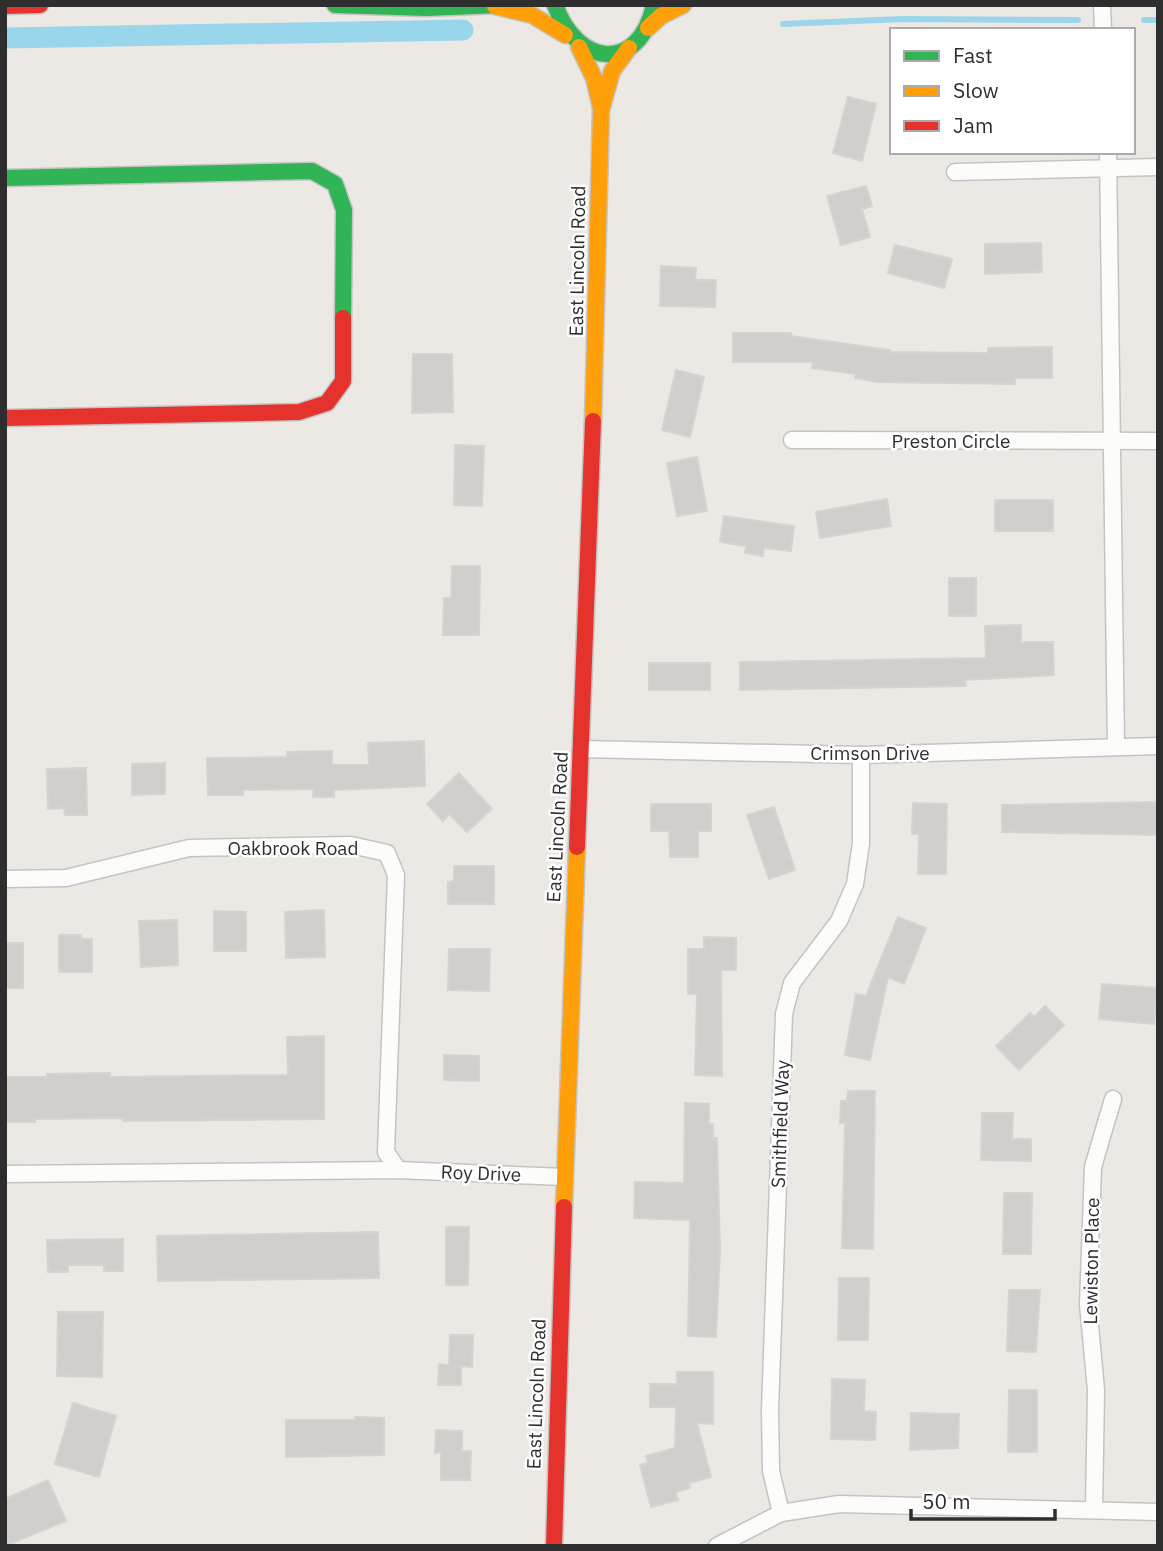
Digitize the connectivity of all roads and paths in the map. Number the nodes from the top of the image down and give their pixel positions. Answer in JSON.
{"nodes":[{"id":1,"x":40,"y":5,"type":"edge"},
{"id":2,"x":335,"y":5,"type":"edge"},
{"id":3,"x":496,"y":5,"type":"edge"},
{"id":4,"x":555,"y":5,"type":"edge"},
{"id":5,"x":654,"y":5,"type":"edge"},
{"id":6,"x":683,"y":5,"type":"edge"},
{"id":7,"x":1102,"y":5,"type":"edge"},
{"id":8,"x":5,"y":6,"type":"edge"},
{"id":9,"x":648,"y":28,"type":"junction"},
{"id":10,"x":1103,"y":28,"type":"edge"},
{"id":11,"x":572,"y":41,"type":"junction"},
{"id":12,"x":629,"y":48,"type":"junction"},
{"id":13,"x":601,"y":111,"type":"junction"},
{"id":14,"x":1108,"y":160,"type":"edge"},
{"id":15,"x":1158,"y":167,"type":"edge"},
{"id":16,"x":955,"y":172,"type":"dead end"},
{"id":17,"x":5,"y":178,"type":"edge"},
{"id":18,"x":5,"y":418,"type":"edge"},
{"id":19,"x":792,"y":440,"type":"dead end"},
{"id":20,"x":1110,"y":441,"type":"junction"},
{"id":21,"x":1158,"y":441,"type":"edge"},
{"id":22,"x":1158,"y":746,"type":"edge"},
{"id":23,"x":1116,"y":747,"type":"junction"},
{"id":24,"x":582,"y":749,"type":"junction"},
{"id":25,"x":861,"y":755,"type":"junction"},
{"id":26,"x":5,"y":879,"type":"edge"},
{"id":27,"x":1114,"y":1098,"type":"dead end"},
{"id":28,"x":398,"y":1170,"type":"junction"},
{"id":29,"x":5,"y":1174,"type":"edge"},
{"id":30,"x":564,"y":1177,"type":"junction"},
{"id":31,"x":1094,"y":1510,"type":"junction"},
{"id":32,"x":1158,"y":1512,"type":"edge"},
{"id":33,"x":781,"y":1513,"type":"junction"},
{"id":34,"x":554,"y":1546,"type":"edge"},
{"id":35,"x":718,"y":1546,"type":"edge"}],
"edges":[{"from":1,"to":8,"type":"main road"},
{"from":2,"to":3,"type":"main road"},
{"from":3,"to":11,"type":"main road"},
{"from":4,"to":11,"type":"main road","name":"East Lincoln Road"},
{"from":5,"to":9,"type":"main road"},
{"from":6,"to":9,"type":"main road","name":"East Lincoln Road"},
{"from":7,"to":10,"type":"street"},
{"from":9,"to":12,"type":"main road","name":"East Lincoln Road"},
{"from":11,"to":12,"type":"main road"},
{"from":11,"to":13,"type":"main road","name":"East Lincoln Road"},
{"from":12,"to":13,"type":"main road","name":"East Lincoln Road"},
{"from":13,"to":24,"type":"main road","name":"East Lincoln Road"},
{"from":14,"to":15,"type":"street"},
{"from":14,"to":16,"type":"street"},
{"from":14,"to":20,"type":"street"},
{"from":17,"to":18,"type":"main road"},
{"from":19,"to":20,"type":"street","name":"Preston Circle"},
{"from":20,"to":21,"type":"street","name":"Preston Circle"},
{"from":20,"to":23,"type":"street"},
{"from":22,"to":23,"type":"street","name":"Crimson Drive"},
{"from":23,"to":25,"type":"street","name":"Crimson Drive"},
{"from":24,"to":25,"type":"street","name":"Crimson Drive"},
{"from":24,"to":30,"type":"main road","name":"East Lincoln Road"},
{"from":25,"to":33,"type":"street","name":"Smithfield Way"},
{"from":26,"to":28,"type":"street","name":"Oakbrook Road"},
{"from":27,"to":31,"type":"street","name":"Lewiston Place"},
{"from":28,"to":29,"type":"street","name":"Roy Drive"},
{"from":28,"to":30,"type":"street","name":"Roy Drive"},
{"from":30,"to":34,"type":"main road","name":"East Lincoln Road"},
{"from":31,"to":32,"type":"street"},
{"from":31,"to":33,"type":"street"},
{"from":33,"to":35,"type":"street"}]}
